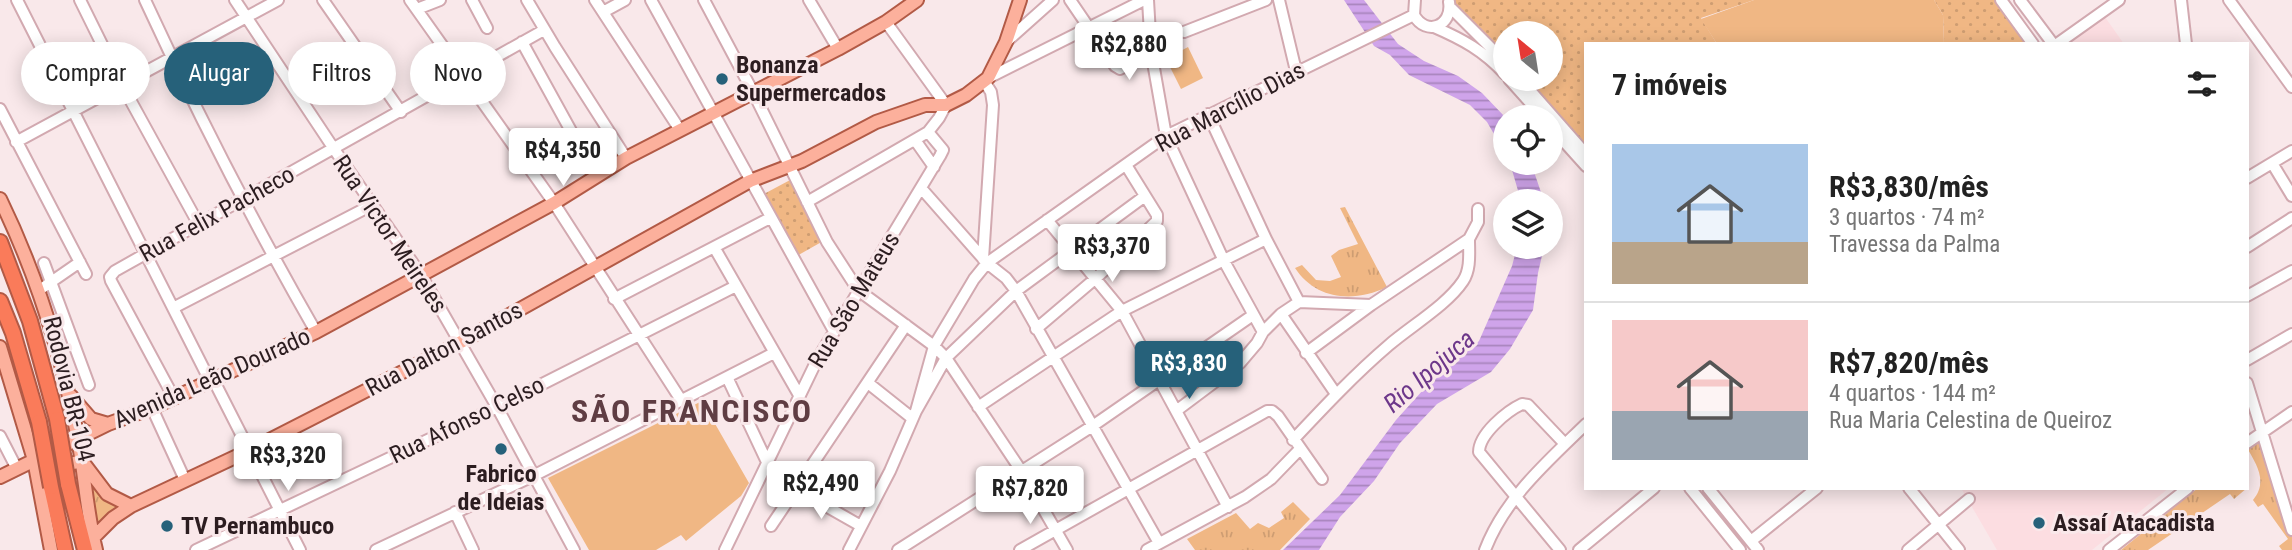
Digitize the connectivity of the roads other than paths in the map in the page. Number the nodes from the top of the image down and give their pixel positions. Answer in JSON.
{"nodes":[{"id":1,"x":17,"y":0,"type":"edge"},
{"id":2,"x":80,"y":0,"type":"edge"},
{"id":3,"x":145,"y":0,"type":"edge"},
{"id":4,"x":235,"y":0,"type":"edge"},
{"id":5,"x":278,"y":0,"type":"edge"},
{"id":6,"x":323,"y":0,"type":"edge"},
{"id":7,"x":440,"y":0,"type":"edge"},
{"id":8,"x":472,"y":0,"type":"edge"},
{"id":9,"x":527,"y":0,"type":"edge"},
{"id":10,"x":595,"y":0,"type":"edge"},
{"id":11,"x":625,"y":0,"type":"edge"},
{"id":12,"x":651,"y":0,"type":"edge"},
{"id":13,"x":704,"y":0,"type":"edge"},
{"id":14,"x":917,"y":0,"type":"edge"},
{"id":15,"x":1020,"y":0,"type":"edge"},
{"id":16,"x":1053,"y":0,"type":"edge"},
{"id":17,"x":1070,"y":0,"type":"edge"},
{"id":18,"x":1146,"y":0,"type":"edge"},
{"id":19,"x":1266,"y":0,"type":"edge"},
{"id":20,"x":1279,"y":0,"type":"edge"},
{"id":21,"x":2001,"y":0,"type":"edge"},
{"id":22,"x":2020,"y":0,"type":"edge"},
{"id":23,"x":2119,"y":0,"type":"edge"},
{"id":24,"x":2181,"y":0,"type":"edge"},
{"id":25,"x":2230,"y":0,"type":"edge"},
{"id":26,"x":811,"y":1,"type":"edge"},
{"id":27,"x":1449,"y":3,"type":"edge"},
{"id":28,"x":414,"y":4,"type":"edge"},
{"id":29,"x":1413,"y":6,"type":"edge"},
{"id":30,"x":603,"y":12,"type":"junction"},
{"id":31,"x":247,"y":17,"type":"junction"},
{"id":32,"x":886,"y":22,"type":"junction"},
{"id":33,"x":1090,"y":27,"type":"junction"},
{"id":34,"x":1434,"y":27,"type":"junction"},
{"id":35,"x":487,"y":28,"type":"dead end"},
{"id":36,"x":544,"y":30,"type":"junction"},
{"id":37,"x":1184,"y":32,"type":"dead end"},
{"id":38,"x":101,"y":42,"type":"edge"},
{"id":39,"x":165,"y":42,"type":"edge"},
{"id":40,"x":200,"y":42,"type":"edge"},
{"id":41,"x":441,"y":42,"type":"edge"},
{"id":42,"x":522,"y":42,"type":"junction"},
{"id":43,"x":1006,"y":42,"type":"junction"},
{"id":44,"x":2032,"y":42,"type":"edge"},
{"id":45,"x":2053,"y":42,"type":"edge"},
{"id":46,"x":2058,"y":42,"type":"edge"},
{"id":47,"x":2186,"y":42,"type":"edge"},
{"id":48,"x":1493,"y":49,"type":"edge"},
{"id":49,"x":838,"y":50,"type":"junction"},
{"id":50,"x":506,"y":51,"type":"edge"},
{"id":51,"x":1151,"y":51,"type":"junction"},
{"id":52,"x":1493,"y":62,"type":"edge"},
{"id":53,"x":1296,"y":71,"type":"junction"},
{"id":54,"x":986,"y":79,"type":"junction"},
{"id":55,"x":2292,"y":87,"type":"edge"},
{"id":56,"x":1520,"y":91,"type":"edge"},
{"id":57,"x":1531,"y":91,"type":"edge"},
{"id":58,"x":754,"y":93,"type":"junction"},
{"id":59,"x":86,"y":105,"type":"edge"},
{"id":60,"x":133,"y":105,"type":"edge"},
{"id":61,"x":196,"y":105,"type":"edge"},
{"id":62,"x":412,"y":105,"type":"edge"},
{"id":63,"x":485,"y":105,"type":"edge"},
{"id":64,"x":946,"y":105,"type":"junction"},
{"id":65,"x":1532,"y":105,"type":"edge"},
{"id":66,"x":0,"y":109,"type":"edge"},
{"id":67,"x":73,"y":112,"type":"junction"},
{"id":68,"x":401,"y":112,"type":"junction"},
{"id":69,"x":713,"y":114,"type":"junction"},
{"id":70,"x":1208,"y":114,"type":"junction"},
{"id":71,"x":680,"y":130,"type":"junction"},
{"id":72,"x":571,"y":131,"type":"dead end"},
{"id":73,"x":928,"y":132,"type":"junction"},
{"id":74,"x":1166,"y":136,"type":"junction"},
{"id":75,"x":1563,"y":140,"type":"edge"},
{"id":76,"x":915,"y":141,"type":"junction"},
{"id":77,"x":16,"y":142,"type":"junction"},
{"id":78,"x":334,"y":149,"type":"junction"},
{"id":79,"x":2292,"y":151,"type":"edge"},
{"id":80,"x":1584,"y":152,"type":"edge"},
{"id":81,"x":626,"y":158,"type":"junction"},
{"id":82,"x":2272,"y":163,"type":"junction"},
{"id":83,"x":1584,"y":164,"type":"edge"},
{"id":84,"x":1126,"y":165,"type":"junction"},
{"id":85,"x":789,"y":166,"type":"junction"},
{"id":86,"x":934,"y":167,"type":"junction"},
{"id":87,"x":2249,"y":177,"type":"edge"},
{"id":88,"x":750,"y":181,"type":"junction"},
{"id":89,"x":921,"y":188,"type":"junction"},
{"id":90,"x":2292,"y":196,"type":"edge"},
{"id":91,"x":1145,"y":197,"type":"junction"},
{"id":92,"x":0,"y":200,"type":"edge"},
{"id":93,"x":244,"y":200,"type":"junction"},
{"id":94,"x":807,"y":202,"type":"junction"},
{"id":95,"x":554,"y":203,"type":"junction"},
{"id":96,"x":372,"y":205,"type":"junction"},
{"id":97,"x":1478,"y":209,"type":"dead end"},
{"id":98,"x":770,"y":218,"type":"junction"},
{"id":99,"x":2292,"y":218,"type":"edge"},
{"id":100,"x":1047,"y":220,"type":"junction"},
{"id":101,"x":199,"y":225,"type":"junction"},
{"id":102,"x":1266,"y":239,"type":"junction"},
{"id":103,"x":1469,"y":239,"type":"junction"},
{"id":104,"x":0,"y":242,"type":"edge"},
{"id":105,"x":2249,"y":246,"type":"edge"},
{"id":106,"x":714,"y":247,"type":"junction"},
{"id":107,"x":1073,"y":250,"type":"junction"},
{"id":108,"x":146,"y":253,"type":"junction"},
{"id":109,"x":272,"y":255,"type":"junction"},
{"id":110,"x":985,"y":261,"type":"junction"},
{"id":111,"x":1224,"y":261,"type":"junction"},
{"id":112,"x":80,"y":262,"type":"junction"},
{"id":113,"x":44,"y":263,"type":"dead end"},
{"id":114,"x":594,"y":267,"type":"junction"},
{"id":115,"x":2292,"y":271,"type":"edge"},
{"id":116,"x":86,"y":274,"type":"dead end"},
{"id":117,"x":421,"y":275,"type":"junction"},
{"id":118,"x":1096,"y":278,"type":"junction"},
{"id":119,"x":50,"y":282,"type":"junction"},
{"id":120,"x":736,"y":286,"type":"junction"},
{"id":121,"x":858,"y":290,"type":"junction"},
{"id":122,"x":38,"y":291,"type":"junction"},
{"id":123,"x":1016,"y":291,"type":"junction"},
{"id":124,"x":2249,"y":295,"type":"edge"},
{"id":125,"x":614,"y":299,"type":"junction"},
{"id":126,"x":0,"y":301,"type":"edge"},
{"id":127,"x":1299,"y":302,"type":"junction"},
{"id":128,"x":1371,"y":305,"type":"junction"},
{"id":129,"x":173,"y":308,"type":"junction"},
{"id":130,"x":1122,"y":310,"type":"junction"},
{"id":131,"x":1281,"y":314,"type":"junction"},
{"id":132,"x":1253,"y":315,"type":"junction"},
{"id":133,"x":906,"y":325,"type":"junction"},
{"id":134,"x":1036,"y":329,"type":"junction"},
{"id":135,"x":834,"y":331,"type":"junction"},
{"id":136,"x":316,"y":332,"type":"junction"},
{"id":137,"x":1263,"y":332,"type":"junction"},
{"id":138,"x":638,"y":334,"type":"junction"},
{"id":139,"x":2292,"y":334,"type":"edge"},
{"id":140,"x":461,"y":342,"type":"junction"},
{"id":141,"x":934,"y":346,"type":"junction"},
{"id":142,"x":0,"y":347,"type":"edge"},
{"id":143,"x":774,"y":353,"type":"junction"},
{"id":144,"x":1306,"y":353,"type":"junction"},
{"id":145,"x":946,"y":358,"type":"junction"},
{"id":146,"x":1053,"y":359,"type":"junction"},
{"id":147,"x":2249,"y":359,"type":"edge"},
{"id":148,"x":727,"y":377,"type":"junction"},
{"id":149,"x":211,"y":380,"type":"junction"},
{"id":150,"x":1160,"y":380,"type":"junction"},
{"id":151,"x":868,"y":383,"type":"junction"},
{"id":152,"x":89,"y":385,"type":"dead end"},
{"id":153,"x":2249,"y":390,"type":"edge"},
{"id":154,"x":68,"y":393,"type":"junction"},
{"id":155,"x":1336,"y":394,"type":"junction"},
{"id":156,"x":799,"y":395,"type":"junction"},
{"id":157,"x":174,"y":398,"type":"junction"},
{"id":158,"x":681,"y":400,"type":"junction"},
{"id":159,"x":497,"y":407,"type":"junction"},
{"id":160,"x":978,"y":407,"type":"junction"},
{"id":161,"x":152,"y":408,"type":"junction"},
{"id":162,"x":1176,"y":411,"type":"junction"},
{"id":163,"x":2292,"y":412,"type":"edge"},
{"id":164,"x":914,"y":414,"type":"junction"},
{"id":165,"x":108,"y":424,"type":"junction"},
{"id":166,"x":1094,"y":425,"type":"junction"},
{"id":167,"x":1584,"y":426,"type":"edge"},
{"id":168,"x":2262,"y":433,"type":"junction"},
{"id":169,"x":0,"y":436,"type":"edge"},
{"id":170,"x":78,"y":439,"type":"junction"},
{"id":171,"x":2249,"y":442,"type":"edge"},
{"id":172,"x":1565,"y":444,"type":"junction"},
{"id":173,"x":1297,"y":445,"type":"junction"},
{"id":174,"x":248,"y":451,"type":"junction"},
{"id":175,"x":1196,"y":451,"type":"junction"},
{"id":176,"x":82,"y":460,"type":"junction"},
{"id":177,"x":767,"y":462,"type":"junction"},
{"id":178,"x":35,"y":466,"type":"junction"},
{"id":179,"x":17,"y":469,"type":"junction"},
{"id":180,"x":1022,"y":472,"type":"junction"},
{"id":181,"x":533,"y":476,"type":"junction"},
{"id":182,"x":0,"y":477,"type":"edge"},
{"id":183,"x":1322,"y":479,"type":"dead end"},
{"id":184,"x":185,"y":480,"type":"junction"},
{"id":185,"x":796,"y":489,"type":"junction"},
{"id":186,"x":1127,"y":489,"type":"junction"},
{"id":187,"x":1652,"y":490,"type":"edge"},
{"id":188,"x":1692,"y":490,"type":"edge"},
{"id":189,"x":1710,"y":490,"type":"edge"},
{"id":190,"x":1815,"y":490,"type":"edge"},
{"id":191,"x":1911,"y":490,"type":"edge"},
{"id":192,"x":2185,"y":490,"type":"edge"},
{"id":193,"x":1516,"y":495,"type":"junction"},
{"id":194,"x":2287,"y":496,"type":"edge"},
{"id":195,"x":1969,"y":499,"type":"dead end"},
{"id":196,"x":131,"y":506,"type":"junction"},
{"id":197,"x":1228,"y":507,"type":"junction"},
{"id":198,"x":280,"y":510,"type":"junction"},
{"id":199,"x":455,"y":512,"type":"junction"},
{"id":200,"x":1940,"y":524,"type":"junction"},
{"id":201,"x":771,"y":526,"type":"dead end"},
{"id":202,"x":861,"y":526,"type":"junction"},
{"id":203,"x":2292,"y":530,"type":"edge"},
{"id":204,"x":1055,"y":531,"type":"junction"},
{"id":205,"x":1159,"y":543,"type":"junction"},
{"id":206,"x":92,"y":546,"type":"edge"},
{"id":207,"x":1755,"y":546,"type":"edge"},
{"id":208,"x":384,"y":548,"type":"edge"},
{"id":209,"x":51,"y":550,"type":"edge"},
{"id":210,"x":65,"y":550,"type":"edge"},
{"id":211,"x":196,"y":550,"type":"edge"},
{"id":212,"x":300,"y":550,"type":"edge"},
{"id":213,"x":473,"y":550,"type":"edge"},
{"id":214,"x":574,"y":550,"type":"edge"},
{"id":215,"x":724,"y":550,"type":"edge"},
{"id":216,"x":849,"y":550,"type":"edge"},
{"id":217,"x":898,"y":550,"type":"edge"},
{"id":218,"x":1020,"y":550,"type":"edge"},
{"id":219,"x":1067,"y":550,"type":"edge"},
{"id":220,"x":1147,"y":550,"type":"edge"},
{"id":221,"x":1485,"y":550,"type":"edge"},
{"id":222,"x":1560,"y":550,"type":"edge"},
{"id":223,"x":1579,"y":550,"type":"edge"},
{"id":224,"x":1739,"y":550,"type":"edge"},
{"id":225,"x":1908,"y":550,"type":"edge"},
{"id":226,"x":1959,"y":550,"type":"edge"},
{"id":227,"x":2109,"y":550,"type":"edge"}],
"edges":[{"from":1,"to":67,"type":"street"},
{"from":2,"to":38,"type":"street"},
{"from":3,"to":39,"type":"street"},
{"from":4,"to":31,"type":"street","name":"Rua Victor Meireles"},
{"from":5,"to":31,"type":"street"},
{"from":6,"to":68,"type":"street"},
{"from":7,"to":28,"type":"street"},
{"from":8,"to":35,"type":"street"},
{"from":9,"to":36,"type":"street"},
{"from":10,"to":30,"type":"street"},
{"from":11,"to":30,"type":"street"},
{"from":12,"to":69,"type":"street"},
{"from":13,"to":58,"type":"street"},
{"from":14,"to":32,"type":"main road","name":"Avenida Leão Dourado"},
{"from":15,"to":43,"type":"main road"},
{"from":16,"to":43,"type":"street"},
{"from":17,"to":33,"type":"street"},
{"from":18,"to":33,"type":"street"},
{"from":18,"to":51,"type":"street"},
{"from":19,"to":37,"type":"street"},
{"from":20,"to":53,"type":"street"},
{"from":21,"to":44,"type":"street"},
{"from":22,"to":45,"type":"street"},
{"from":23,"to":46,"type":"street"},
{"from":24,"to":47,"type":"street"},
{"from":25,"to":55,"type":"street"},
{"from":26,"to":49,"type":"street"},
{"from":27,"to":34,"type":"street"},
{"from":27,"to":48,"type":"street"},
{"from":28,"to":41,"type":"street"},
{"from":29,"to":34,"type":"street"},
{"from":29,"to":53,"type":"street","name":"Rua Marcílio Dias"},
{"from":30,"to":71,"type":"street"},
{"from":31,"to":40,"type":"street"},
{"from":31,"to":78,"type":"street","name":"Rua Victor Meireles"},
{"from":32,"to":49,"type":"main road","name":"Avenida Leão Dourado"},
{"from":32,"to":64,"type":"street"},
{"from":33,"to":51,"type":"street"},
{"from":33,"to":54,"type":"street"},
{"from":34,"to":52,"type":"street"},
{"from":36,"to":42,"type":"street","name":"Rua Felix Pacheco"},
{"from":36,"to":81,"type":"street"},
{"from":42,"to":50,"type":"street","name":"Rua Felix Pacheco"},
{"from":42,"to":72,"type":"street"},
{"from":43,"to":54,"type":"main road"},
{"from":49,"to":58,"type":"main road","name":"Avenida Leão Dourado"},
{"from":51,"to":74,"type":"street"},
{"from":53,"to":70,"type":"street","name":"Rua Marcílio Dias"},
{"from":54,"to":64,"type":"main road"},
{"from":54,"to":110,"type":"street"},
{"from":56,"to":65,"type":"street"},
{"from":57,"to":80,"type":"street"},
{"from":58,"to":69,"type":"main road","name":"Avenida Leão Dourado"},
{"from":58,"to":85,"type":"street"},
{"from":59,"to":67,"type":"street"},
{"from":60,"to":101,"type":"street"},
{"from":61,"to":93,"type":"street"},
{"from":62,"to":68,"type":"street","name":"Rua Felix Pacheco"},
{"from":63,"to":95,"type":"street"},
{"from":64,"to":73,"type":"street"},
{"from":64,"to":85,"type":"main road","name":"Rua Dalton Santos"},
{"from":66,"to":77,"type":"street"},
{"from":67,"to":77,"type":"street"},
{"from":67,"to":108,"type":"street"},
{"from":68,"to":78,"type":"street","name":"Rua Felix Pacheco"},
{"from":69,"to":71,"type":"main road","name":"Avenida Leão Dourado"},
{"from":69,"to":88,"type":"street"},
{"from":70,"to":74,"type":"street","name":"Rua Marcílio Dias"},
{"from":70,"to":102,"type":"street"},
{"from":71,"to":81,"type":"main road","name":"Avenida Leão Dourado"},
{"from":73,"to":76,"type":"street"},
{"from":73,"to":86,"type":"street"},
{"from":74,"to":84,"type":"street","name":"Rua Marcílio Dias"},
{"from":74,"to":111,"type":"street"},
{"from":75,"to":83,"type":"street"},
{"from":76,"to":86,"type":"street"},
{"from":76,"to":94,"type":"street"},
{"from":77,"to":112,"type":"street"},
{"from":78,"to":93,"type":"street","name":"Rua Felix Pacheco"},
{"from":78,"to":96,"type":"street","name":"Rua Victor Meireles"},
{"from":79,"to":82,"type":"street"},
{"from":81,"to":95,"type":"main road","name":"Avenida Leão Dourado"},
{"from":82,"to":87,"type":"street"},
{"from":82,"to":90,"type":"street"},
{"from":84,"to":91,"type":"street"},
{"from":84,"to":100,"type":"street","name":"Rua Marcílio Dias"},
{"from":85,"to":88,"type":"main road","name":"Rua Dalton Santos"},
{"from":85,"to":94,"type":"street"},
{"from":86,"to":89,"type":"street","name":"Rua São Mateus"},
{"from":88,"to":98,"type":"street"},
{"from":88,"to":114,"type":"main road","name":"Rua Dalton Santos"},
{"from":89,"to":110,"type":"street"},
{"from":89,"to":121,"type":"street","name":"Rua São Mateus"},
{"from":91,"to":107,"type":"street"},
{"from":91,"to":118,"type":"street"},
{"from":92,"to":122,"type":"main road"},
{"from":93,"to":101,"type":"street","name":"Rua Felix Pacheco"},
{"from":93,"to":109,"type":"street"},
{"from":94,"to":121,"type":"street"},
{"from":95,"to":114,"type":"street"},
{"from":95,"to":117,"type":"main road","name":"Avenida Leão Dourado"},
{"from":96,"to":109,"type":"street"},
{"from":96,"to":117,"type":"street","name":"Rua Victor Meireles"},
{"from":97,"to":103,"type":"street"},
{"from":98,"to":106,"type":"street"},
{"from":98,"to":135,"type":"street"},
{"from":99,"to":105,"type":"street"},
{"from":100,"to":107,"type":"street"},
{"from":100,"to":110,"type":"street","name":"Rua Marcílio Dias"},
{"from":101,"to":108,"type":"street","name":"Rua Felix Pacheco"},
{"from":102,"to":111,"type":"street"},
{"from":102,"to":127,"type":"street"},
{"from":103,"to":128,"type":"street"},
{"from":103,"to":155,"type":"street"},
{"from":104,"to":206,"type":"highway","name":"Rodovia BR-104","bridge":true},
{"from":106,"to":120,"type":"street"},
{"from":106,"to":125,"type":"street"},
{"from":107,"to":118,"type":"street"},
{"from":107,"to":123,"type":"street"},
{"from":108,"to":129,"type":"street"},
{"from":108,"to":157,"type":"street","name":"Rua Felix Pacheco"},
{"from":109,"to":129,"type":"street"},
{"from":109,"to":136,"type":"street"},
{"from":110,"to":123,"type":"street"},
{"from":110,"to":141,"type":"street"},
{"from":111,"to":130,"type":"street"},
{"from":111,"to":132,"type":"street"},
{"from":112,"to":116,"type":"street"},
{"from":112,"to":119,"type":"street"},
{"from":113,"to":119,"type":"street"},
{"from":114,"to":125,"type":"street"},
{"from":114,"to":140,"type":"main road","name":"Rua Dalton Santos"},
{"from":115,"to":124,"type":"street"},
{"from":117,"to":136,"type":"main road","name":"Avenida Leão Dourado"},
{"from":117,"to":140,"type":"street","name":"Rua Victor Meireles"},
{"from":118,"to":130,"type":"street"},
{"from":118,"to":134,"type":"street"},
{"from":119,"to":122,"type":"street"},
{"from":119,"to":152,"type":"street"},
{"from":120,"to":138,"type":"street","name":"Rua Afonso Celso"},
{"from":120,"to":143,"type":"street"},
{"from":121,"to":133,"type":"street"},
{"from":121,"to":135,"type":"street","name":"Rua São Mateus"},
{"from":122,"to":154,"type":"main road"},
{"from":123,"to":134,"type":"street"},
{"from":123,"to":145,"type":"street"},
{"from":125,"to":138,"type":"street"},
{"from":126,"to":210,"type":"highway","name":"Rodovia BR-104","bridge":true},
{"from":127,"to":128,"type":"street"},
{"from":127,"to":131,"type":"street"},
{"from":128,"to":144,"type":"street"},
{"from":129,"to":149,"type":"street"},
{"from":130,"to":146,"type":"street"},
{"from":130,"to":150,"type":"street"},
{"from":131,"to":137,"type":"street"},
{"from":131,"to":144,"type":"street"},
{"from":132,"to":137,"type":"street"},
{"from":132,"to":150,"type":"street"},
{"from":133,"to":141,"type":"street"},
{"from":133,"to":151,"type":"street"},
{"from":134,"to":146,"type":"street"},
{"from":135,"to":156,"type":"street","name":"Rua São Mateus"},
{"from":136,"to":149,"type":"main road","name":"Avenida Leão Dourado"},
{"from":137,"to":162,"type":"street"},
{"from":138,"to":158,"type":"street"},
{"from":138,"to":159,"type":"street","name":"Rua Afonso Celso"},
{"from":139,"to":147,"type":"street"},
{"from":140,"to":159,"type":"street","name":"Rua Victor Meireles"},
{"from":140,"to":174,"type":"main road","name":"Rua Dalton Santos"},
{"from":141,"to":145,"type":"street"},
{"from":141,"to":164,"type":"street"},
{"from":142,"to":178,"type":"main road"},
{"from":143,"to":148,"type":"street"},
{"from":143,"to":156,"type":"street"},
{"from":144,"to":155,"type":"street"},
{"from":145,"to":160,"type":"street"},
{"from":145,"to":164,"type":"street"},
{"from":146,"to":160,"type":"street"},
{"from":146,"to":166,"type":"street"},
{"from":148,"to":158,"type":"street"},
{"from":148,"to":177,"type":"street"},
{"from":149,"to":157,"type":"main road","name":"Avenida Leão Dourado"},
{"from":149,"to":174,"type":"street"},
{"from":150,"to":162,"type":"street"},
{"from":150,"to":166,"type":"street"},
{"from":151,"to":164,"type":"street"},
{"from":151,"to":185,"type":"street"},
{"from":153,"to":168,"type":"street"},
{"from":154,"to":165,"type":"main road"},
{"from":154,"to":170,"type":"main road"},
{"from":155,"to":173,"type":"street"},
{"from":156,"to":177,"type":"street","name":"Rua São Mateus"},
{"from":157,"to":161,"type":"main road","name":"Avenida Leão Dourado"},
{"from":158,"to":181,"type":"street"},
{"from":159,"to":181,"type":"street","name":"Rua Victor Meireles"},
{"from":159,"to":198,"type":"street","name":"Rua Afonso Celso"},
{"from":160,"to":180,"type":"street"},
{"from":161,"to":165,"type":"main road","name":"Avenida Leão Dourado"},
{"from":161,"to":184,"type":"street"},
{"from":162,"to":175,"type":"street"},
{"from":163,"to":168,"type":"street"},
{"from":164,"to":202,"type":"street"},
{"from":165,"to":170,"type":"main road","name":"Avenida Leão Dourado"},
{"from":166,"to":180,"type":"street"},
{"from":166,"to":186,"type":"street"},
{"from":167,"to":172,"type":"street"},
{"from":168,"to":171,"type":"street"},
{"from":168,"to":194,"type":"street"},
{"from":169,"to":179,"type":"street"},
{"from":170,"to":176,"type":"main road"},
{"from":170,"to":178,"type":"main road","name":"Avenida Leão Dourado"},
{"from":172,"to":193,"type":"street"},
{"from":172,"to":193,"type":"street"},
{"from":173,"to":175,"type":"street"},
{"from":173,"to":183,"type":"street"},
{"from":173,"to":197,"type":"street"},
{"from":174,"to":184,"type":"main road","name":"Rua Dalton Santos"},
{"from":174,"to":198,"type":"street"},
{"from":175,"to":186,"type":"street"},
{"from":175,"to":197,"type":"street"},
{"from":176,"to":178,"type":"main road"},
{"from":176,"to":196,"type":"main road"},
{"from":176,"to":206,"type":"main road"},
{"from":177,"to":215,"type":"street","name":"Rua São Mateus"},
{"from":178,"to":179,"type":"main road","name":"Avenida Leão Dourado"},
{"from":178,"to":209,"type":"main road"},
{"from":179,"to":182,"type":"main road","name":"Avenida Leão Dourado"},
{"from":180,"to":204,"type":"street"},
{"from":180,"to":217,"type":"street"},
{"from":181,"to":199,"type":"street"},
{"from":181,"to":214,"type":"street","name":"Rua Victor Meireles"},
{"from":184,"to":196,"type":"main road","name":"Rua Dalton Santos"},
{"from":185,"to":201,"type":"street"},
{"from":185,"to":202,"type":"street"},
{"from":186,"to":204,"type":"street"},
{"from":186,"to":205,"type":"street"},
{"from":187,"to":223,"type":"street"},
{"from":188,"to":224,"type":"street"},
{"from":189,"to":207,"type":"street"},
{"from":190,"to":207,"type":"street"},
{"from":191,"to":200,"type":"street"},
{"from":192,"to":227,"type":"street"},
{"from":193,"to":221,"type":"street"},
{"from":193,"to":222,"type":"street"},
{"from":194,"to":203,"type":"street"},
{"from":195,"to":200,"type":"street"},
{"from":196,"to":206,"type":"main road","name":"Rua Dalton Santos"},
{"from":197,"to":205,"type":"street"},
{"from":198,"to":211,"type":"street","name":"Rua Afonso Celso"},
{"from":198,"to":212,"type":"street"},
{"from":199,"to":208,"type":"street"},
{"from":199,"to":213,"type":"street"},
{"from":200,"to":225,"type":"street"},
{"from":200,"to":226,"type":"street"},
{"from":202,"to":216,"type":"street"},
{"from":204,"to":218,"type":"street"},
{"from":204,"to":219,"type":"street"},
{"from":205,"to":220,"type":"street"}]}
